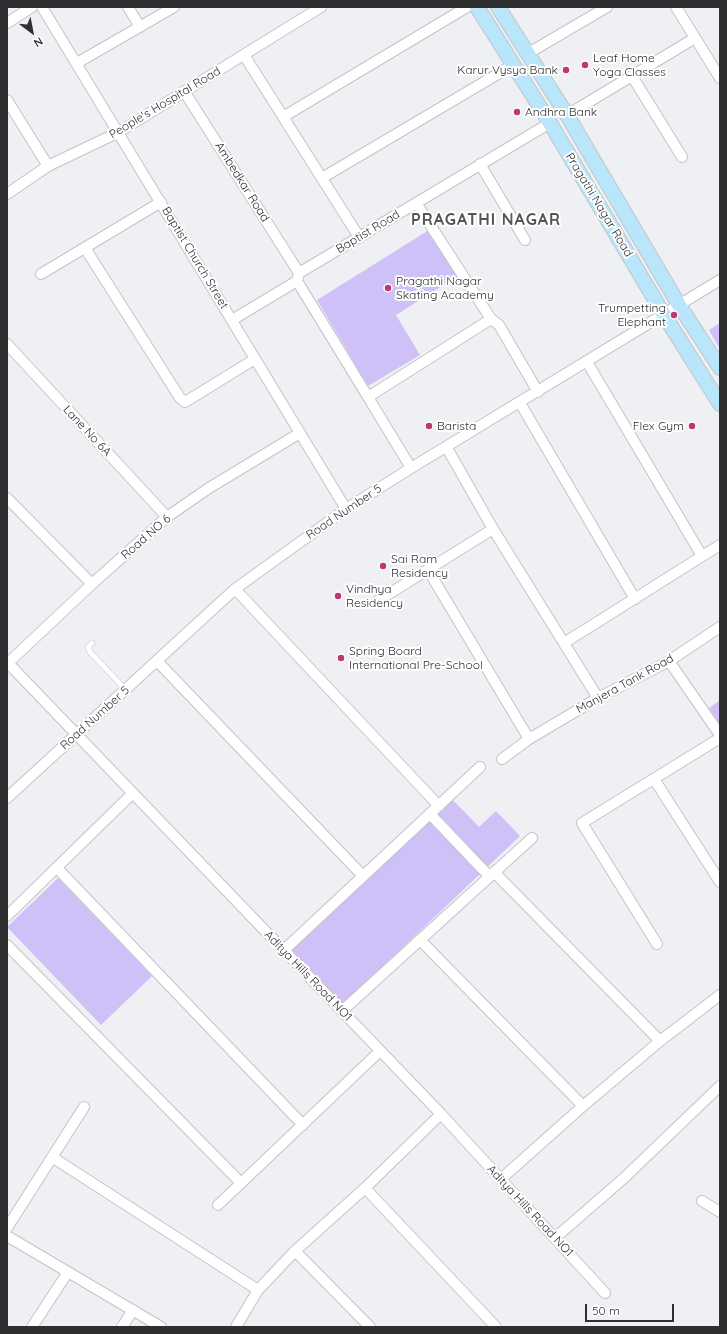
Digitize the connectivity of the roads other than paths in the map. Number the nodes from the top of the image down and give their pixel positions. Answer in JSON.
{"nodes":[{"id":1,"x":32,"y":7,"type":"edge"},
{"id":2,"x":42,"y":7,"type":"edge"},
{"id":3,"x":128,"y":7,"type":"edge"},
{"id":4,"x":174,"y":7,"type":"edge"},
{"id":5,"x":321,"y":7,"type":"edge"},
{"id":6,"x":467,"y":7,"type":"edge"},
{"id":7,"x":477,"y":7,"type":"edge"},
{"id":8,"x":498,"y":7,"type":"edge"},
{"id":9,"x":606,"y":7,"type":"edge"},
{"id":10,"x":676,"y":7,"type":"edge"},
{"id":11,"x":594,"y":10,"type":"edge"},
{"id":12,"x":7,"y":23,"type":"edge"},
{"id":13,"x":140,"y":27,"type":"junction"},
{"id":14,"x":695,"y":38,"type":"junction"},
{"id":15,"x":528,"y":54,"type":"junction"},
{"id":16,"x":244,"y":55,"type":"junction"},
{"id":17,"x":77,"y":64,"type":"junction"},
{"id":18,"x":513,"y":65,"type":"junction"},
{"id":19,"x":632,"y":76,"type":"junction"},
{"id":20,"x":720,"y":78,"type":"edge"},
{"id":21,"x":184,"y":92,"type":"junction"},
{"id":22,"x":8,"y":105,"type":"edge"},
{"id":23,"x":568,"y":115,"type":"junction"},
{"id":24,"x":283,"y":117,"type":"junction"},
{"id":25,"x":550,"y":123,"type":"junction"},
{"id":26,"x":119,"y":132,"type":"junction"},
{"id":27,"x":682,"y":157,"type":"dead end"},
{"id":28,"x":480,"y":164,"type":"junction"},
{"id":29,"x":48,"y":166,"type":"junction"},
{"id":30,"x":322,"y":178,"type":"junction"},
{"id":31,"x":7,"y":194,"type":"edge"},
{"id":32,"x":161,"y":202,"type":"junction"},
{"id":33,"x":416,"y":203,"type":"junction"},
{"id":34,"x":359,"y":237,"type":"junction"},
{"id":35,"x":525,"y":240,"type":"dead end"},
{"id":36,"x":85,"y":248,"type":"junction"},
{"id":37,"x":41,"y":274,"type":"dead end"},
{"id":38,"x":298,"y":277,"type":"junction"},
{"id":39,"x":720,"y":280,"type":"edge"},
{"id":40,"x":679,"y":305,"type":"junction"},
{"id":41,"x":664,"y":315,"type":"junction"},
{"id":42,"x":491,"y":319,"type":"junction"},
{"id":43,"x":232,"y":320,"type":"junction"},
{"id":44,"x":7,"y":344,"type":"edge"},
{"id":45,"x":255,"y":359,"type":"junction"},
{"id":46,"x":587,"y":362,"type":"junction"},
{"id":47,"x":720,"y":368,"type":"edge"},
{"id":48,"x":538,"y":392,"type":"junction"},
{"id":49,"x":368,"y":397,"type":"junction"},
{"id":50,"x":520,"y":403,"type":"junction"},
{"id":51,"x":720,"y":404,"type":"edge"},
{"id":52,"x":300,"y":432,"type":"junction"},
{"id":53,"x":446,"y":448,"type":"junction"},
{"id":54,"x":411,"y":468,"type":"junction"},
{"id":55,"x":7,"y":498,"type":"edge"},
{"id":56,"x":346,"y":509,"type":"junction"},
{"id":57,"x":167,"y":517,"type":"junction"},
{"id":58,"x":494,"y":529,"type":"junction"},
{"id":59,"x":720,"y":545,"type":"edge"},
{"id":60,"x":702,"y":556,"type":"junction"},
{"id":61,"x":428,"y":570,"type":"junction"},
{"id":62,"x":92,"y":584,"type":"junction"},
{"id":63,"x":235,"y":589,"type":"junction"},
{"id":64,"x":635,"y":599,"type":"junction"},
{"id":65,"x":379,"y":600,"type":"dead end"},
{"id":66,"x":720,"y":627,"type":"edge"},
{"id":67,"x":92,"y":643,"type":"dead end"},
{"id":68,"x":564,"y":643,"type":"junction"},
{"id":69,"x":157,"y":661,"type":"junction"},
{"id":70,"x":669,"y":661,"type":"junction"},
{"id":71,"x":7,"y":662,"type":"edge"},
{"id":72,"x":126,"y":690,"type":"junction"},
{"id":73,"x":598,"y":698,"type":"junction"},
{"id":74,"x":78,"y":734,"type":"junction"},
{"id":75,"x":720,"y":735,"type":"edge"},
{"id":76,"x":720,"y":738,"type":"edge"},
{"id":77,"x":529,"y":740,"type":"junction"},
{"id":78,"x":502,"y":759,"type":"dead end"},
{"id":79,"x":480,"y":767,"type":"dead end"},
{"id":80,"x":654,"y":779,"type":"junction"},
{"id":81,"x":133,"y":794,"type":"junction"},
{"id":82,"x":7,"y":798,"type":"edge"},
{"id":83,"x":439,"y":806,"type":"junction"},
{"id":84,"x":430,"y":814,"type":"junction"},
{"id":85,"x":532,"y":838,"type":"dead end"},
{"id":86,"x":57,"y":868,"type":"junction"},
{"id":87,"x":492,"y":874,"type":"junction"},
{"id":88,"x":363,"y":876,"type":"junction"},
{"id":89,"x":720,"y":882,"type":"edge"},
{"id":90,"x":7,"y":916,"type":"edge"},
{"id":91,"x":420,"y":940,"type":"junction"},
{"id":92,"x":657,"y":944,"type":"dead end"},
{"id":93,"x":7,"y":945,"type":"edge"},
{"id":94,"x":284,"y":950,"type":"junction"},
{"id":95,"x":720,"y":995,"type":"edge"},
{"id":96,"x":342,"y":1011,"type":"junction"},
{"id":97,"x":660,"y":1041,"type":"junction"},
{"id":98,"x":380,"y":1051,"type":"junction"},
{"id":99,"x":720,"y":1086,"type":"edge"},
{"id":100,"x":583,"y":1106,"type":"junction"},
{"id":101,"x":84,"y":1107,"type":"dead end"},
{"id":102,"x":441,"y":1114,"type":"junction"},
{"id":103,"x":302,"y":1125,"type":"junction"},
{"id":104,"x":52,"y":1157,"type":"junction"},
{"id":105,"x":501,"y":1179,"type":"junction"},
{"id":106,"x":241,"y":1183,"type":"junction"},
{"id":107,"x":364,"y":1188,"type":"junction"},
{"id":108,"x":702,"y":1201,"type":"dead end"},
{"id":109,"x":218,"y":1205,"type":"dead end"},
{"id":110,"x":720,"y":1212,"type":"edge"},
{"id":111,"x":7,"y":1228,"type":"edge"},
{"id":112,"x":7,"y":1236,"type":"edge"},
{"id":113,"x":556,"y":1238,"type":"junction"},
{"id":114,"x":295,"y":1251,"type":"junction"},
{"id":115,"x":68,"y":1272,"type":"junction"},
{"id":116,"x":258,"y":1290,"type":"junction"},
{"id":117,"x":605,"y":1293,"type":"dead end"},
{"id":118,"x":133,"y":1310,"type":"junction"},
{"id":119,"x":32,"y":1327,"type":"edge"},
{"id":120,"x":122,"y":1327,"type":"edge"},
{"id":121,"x":161,"y":1327,"type":"edge"},
{"id":122,"x":236,"y":1327,"type":"edge"},
{"id":123,"x":370,"y":1327,"type":"edge"},
{"id":124,"x":496,"y":1327,"type":"edge"}],
"edges":[{"from":1,"to":12,"type":"street"},
{"from":2,"to":17,"type":"street","name":"Baptist Church Street"},
{"from":3,"to":13,"type":"street"},
{"from":4,"to":13,"type":"street"},
{"from":5,"to":16,"type":"street","name":"People's Hospital Road"},
{"from":6,"to":24,"type":"street"},
{"from":7,"to":18,"type":"main road","name":"Pragathi Nagar Road"},
{"from":8,"to":15,"type":"main road","name":"Pragathi Nagar Road"},
{"from":9,"to":11,"type":"street"},
{"from":10,"to":14,"type":"street"},
{"from":11,"to":15,"type":"street"},
{"from":13,"to":17,"type":"street"},
{"from":14,"to":19,"type":"street"},
{"from":14,"to":20,"type":"street"},
{"from":15,"to":23,"type":"main road","name":"Pragathi Nagar Road"},
{"from":16,"to":21,"type":"street","name":"People's Hospital Road"},
{"from":16,"to":24,"type":"street"},
{"from":17,"to":26,"type":"street","name":"Baptist Church Street"},
{"from":18,"to":25,"type":"main road","name":"Pragathi Nagar Road"},
{"from":18,"to":30,"type":"street"},
{"from":19,"to":23,"type":"street"},
{"from":19,"to":27,"type":"street"},
{"from":21,"to":26,"type":"street","name":"People's Hospital Road"},
{"from":21,"to":38,"type":"street","name":"Ambedkar Road"},
{"from":22,"to":29,"type":"street"},
{"from":23,"to":40,"type":"main road","name":"Pragathi Nagar Road"},
{"from":24,"to":30,"type":"street"},
{"from":25,"to":28,"type":"street","name":"Baptist Road"},
{"from":25,"to":41,"type":"main road","name":"Pragathi Nagar Road"},
{"from":26,"to":29,"type":"street","name":"People's Hospital Road"},
{"from":26,"to":32,"type":"street","name":"Baptist Church Street"},
{"from":28,"to":33,"type":"street","name":"Baptist Road"},
{"from":28,"to":35,"type":"street"},
{"from":29,"to":31,"type":"street","name":"People's Hospital Road"},
{"from":30,"to":34,"type":"street"},
{"from":32,"to":36,"type":"street"},
{"from":32,"to":43,"type":"street","name":"Baptist Church Street"},
{"from":33,"to":34,"type":"street","name":"Baptist Road"},
{"from":33,"to":42,"type":"street"},
{"from":34,"to":38,"type":"street","name":"Baptist Road"},
{"from":36,"to":37,"type":"street"},
{"from":36,"to":45,"type":"street"},
{"from":38,"to":43,"type":"street","name":"Baptist Road"},
{"from":38,"to":49,"type":"street","name":"Ambedkar Road"},
{"from":39,"to":40,"type":"street","name":"Road Number 5"},
{"from":40,"to":41,"type":"street","name":"Road Number 5"},
{"from":40,"to":47,"type":"main road","name":"Pragathi Nagar Road"},
{"from":41,"to":46,"type":"street","name":"Road Number 5"},
{"from":41,"to":51,"type":"main road","name":"Pragathi Nagar Road"},
{"from":42,"to":48,"type":"street"},
{"from":42,"to":49,"type":"street"},
{"from":43,"to":45,"type":"street","name":"Baptist Church Street"},
{"from":44,"to":57,"type":"street","name":"Lane No 6A"},
{"from":45,"to":52,"type":"street","name":"Baptist Church Street"},
{"from":46,"to":48,"type":"street","name":"Road Number 5"},
{"from":46,"to":60,"type":"street"},
{"from":48,"to":50,"type":"street","name":"Road Number 5"},
{"from":49,"to":54,"type":"street","name":"Ambedkar Road"},
{"from":50,"to":53,"type":"street","name":"Road Number 5"},
{"from":50,"to":64,"type":"street"},
{"from":52,"to":56,"type":"street","name":"Baptist Church Street"},
{"from":52,"to":57,"type":"street","name":"Road NO 6"},
{"from":53,"to":54,"type":"street","name":"Road Number 5"},
{"from":53,"to":58,"type":"street"},
{"from":54,"to":56,"type":"street","name":"Road Number 5"},
{"from":55,"to":62,"type":"street"},
{"from":56,"to":63,"type":"street","name":"Road Number 5"},
{"from":57,"to":62,"type":"street","name":"Road NO 6"},
{"from":58,"to":61,"type":"street"},
{"from":58,"to":68,"type":"street"},
{"from":59,"to":60,"type":"street"},
{"from":60,"to":64,"type":"street"},
{"from":61,"to":65,"type":"street"},
{"from":61,"to":77,"type":"street"},
{"from":62,"to":71,"type":"street","name":"Road NO 6"},
{"from":63,"to":69,"type":"street","name":"Road Number 5"},
{"from":63,"to":83,"type":"street"},
{"from":64,"to":68,"type":"street"},
{"from":66,"to":70,"type":"street","name":"Manjera Tank Road"},
{"from":67,"to":72,"type":"lane"},
{"from":68,"to":73,"type":"street"},
{"from":69,"to":72,"type":"street","name":"Road Number 5"},
{"from":69,"to":88,"type":"street"},
{"from":70,"to":73,"type":"street","name":"Manjera Tank Road"},
{"from":70,"to":75,"type":"street"},
{"from":71,"to":74,"type":"street","name":"Aditya Hills Road NO1"},
{"from":72,"to":74,"type":"street","name":"Road Number 5"},
{"from":73,"to":77,"type":"street","name":"Manjera Tank Road"},
{"from":74,"to":81,"type":"street","name":"Aditya Hills Road NO1"},
{"from":74,"to":82,"type":"street","name":"Road Number 5"},
{"from":76,"to":80,"type":"street"},
{"from":77,"to":78,"type":"street","name":"Manjera Tank Road"},
{"from":79,"to":83,"type":"street"},
{"from":80,"to":89,"type":"street"},
{"from":80,"to":92,"type":"street"},
{"from":81,"to":86,"type":"street"},
{"from":81,"to":94,"type":"street","name":"Aditya Hills Road NO1"},
{"from":83,"to":84,"type":"street"},
{"from":84,"to":87,"type":"street"},
{"from":84,"to":88,"type":"street"},
{"from":85,"to":87,"type":"street"},
{"from":86,"to":90,"type":"street"},
{"from":86,"to":103,"type":"street"},
{"from":87,"to":91,"type":"street"},
{"from":87,"to":97,"type":"street"},
{"from":88,"to":94,"type":"street"},
{"from":91,"to":96,"type":"street"},
{"from":91,"to":100,"type":"street"},
{"from":93,"to":106,"type":"street"},
{"from":94,"to":96,"type":"street","name":"Aditya Hills Road NO1"},
{"from":95,"to":97,"type":"street"},
{"from":96,"to":98,"type":"street","name":"Aditya Hills Road NO1"},
{"from":97,"to":100,"type":"street"},
{"from":98,"to":102,"type":"street","name":"Aditya Hills Road NO1"},
{"from":98,"to":103,"type":"street"},
{"from":99,"to":113,"type":"street"},
{"from":100,"to":105,"type":"street"},
{"from":101,"to":104,"type":"street"},
{"from":102,"to":105,"type":"street","name":"Aditya Hills Road NO1"},
{"from":102,"to":107,"type":"street"},
{"from":103,"to":106,"type":"street"},
{"from":104,"to":111,"type":"street"},
{"from":104,"to":116,"type":"street"},
{"from":105,"to":113,"type":"street","name":"Aditya Hills Road NO1"},
{"from":106,"to":109,"type":"street"},
{"from":107,"to":114,"type":"street"},
{"from":107,"to":124,"type":"street"},
{"from":108,"to":110,"type":"street"},
{"from":112,"to":115,"type":"street"},
{"from":113,"to":117,"type":"street","name":"Aditya Hills Road NO1"},
{"from":114,"to":116,"type":"street"},
{"from":114,"to":123,"type":"street"},
{"from":115,"to":118,"type":"street"},
{"from":115,"to":119,"type":"street"},
{"from":116,"to":122,"type":"street"},
{"from":118,"to":120,"type":"street"},
{"from":118,"to":121,"type":"street"}]}
